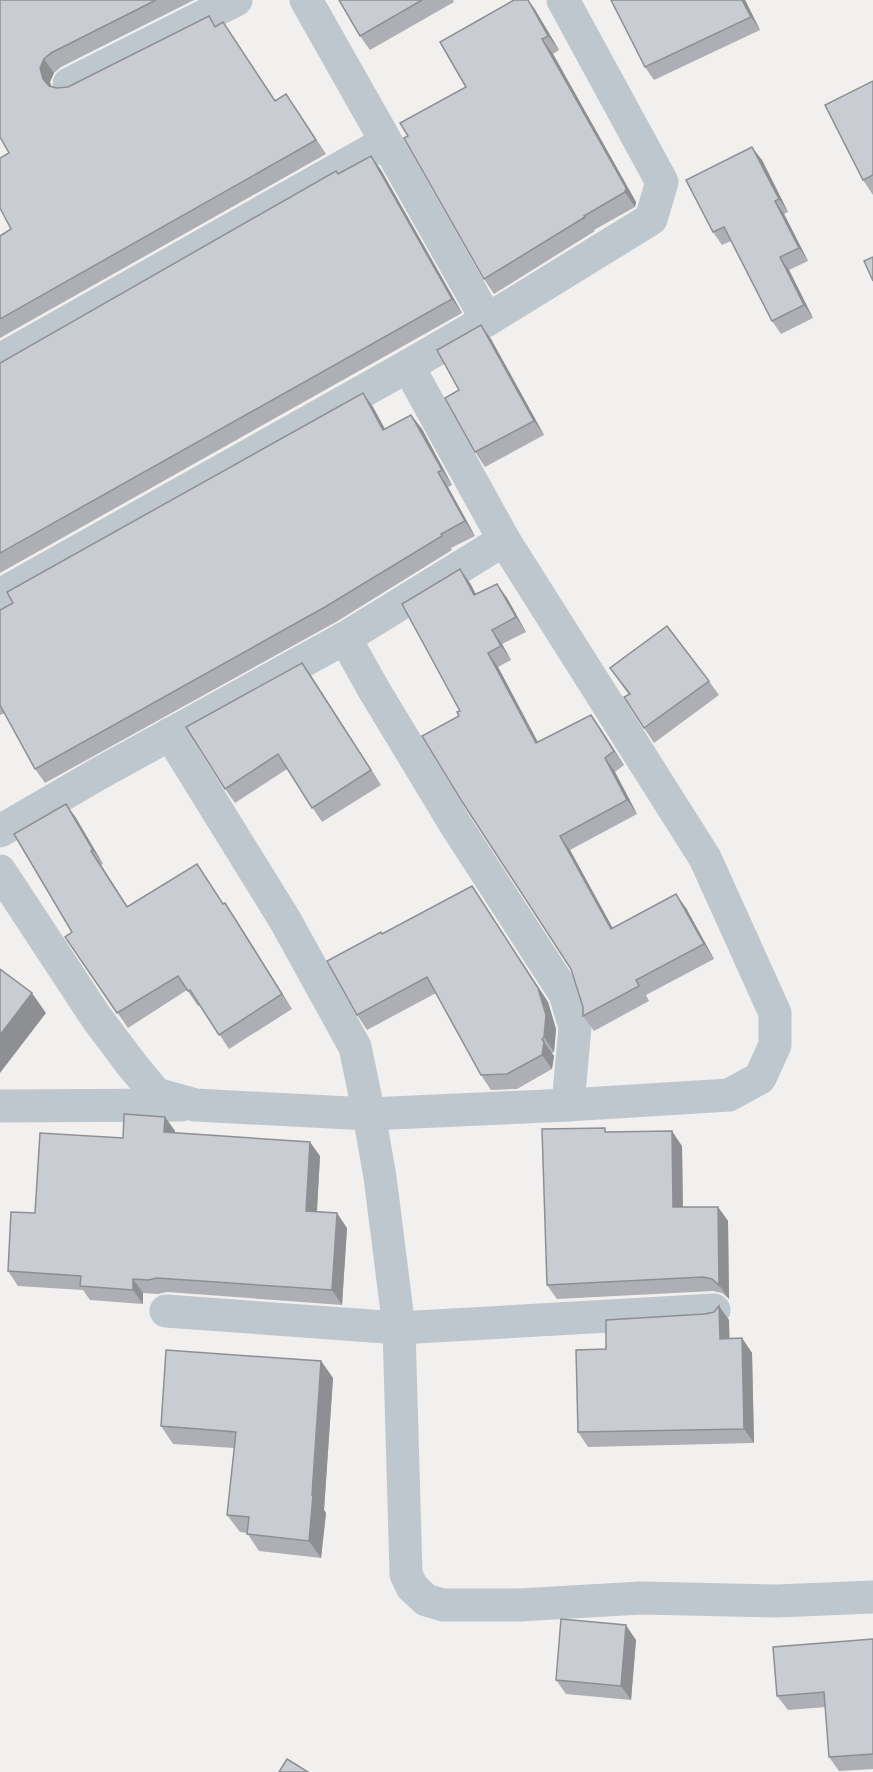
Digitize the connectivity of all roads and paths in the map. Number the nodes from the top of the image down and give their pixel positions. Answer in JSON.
{"nodes":[{"id":1,"x":236,"y":0,"type":"edge"},
{"id":2,"x":306,"y":0,"type":"edge"},
{"id":3,"x":563,"y":0,"type":"edge"},
{"id":4,"x":69,"y":84,"type":"edge"},
{"id":5,"x":386,"y":142,"type":"junction"},
{"id":6,"x":487,"y":320,"type":"junction"},
{"id":7,"x":0,"y":360,"type":"edge"},
{"id":8,"x":408,"y":366,"type":"junction"},
{"id":9,"x":504,"y":540,"type":"junction"},
{"id":10,"x":0,"y":595,"type":"edge"},
{"id":11,"x":345,"y":638,"type":"junction"},
{"id":12,"x":170,"y":734,"type":"junction"},
{"id":13,"x":0,"y":831,"type":"edge"},
{"id":14,"x":0,"y":871,"type":"edge"},
{"id":15,"x":195,"y":1105,"type":"junction"},
{"id":16,"x":568,"y":1105,"type":"junction"},
{"id":17,"x":0,"y":1106,"type":"edge"},
{"id":18,"x":369,"y":1114,"type":"junction"},
{"id":19,"x":714,"y":1310,"type":"edge"},
{"id":20,"x":166,"y":1311,"type":"dead end"},
{"id":21,"x":399,"y":1328,"type":"junction"},
{"id":22,"x":873,"y":1597,"type":"edge"}],
"edges":[{"from":1,"to":4,"type":"street"},
{"from":2,"to":5,"type":"street"},
{"from":3,"to":6,"type":"street"},
{"from":5,"to":6,"type":"street"},
{"from":5,"to":7,"type":"street"},
{"from":6,"to":8,"type":"street"},
{"from":8,"to":9,"type":"street"},
{"from":8,"to":10,"type":"street"},
{"from":9,"to":11,"type":"street"},
{"from":9,"to":16,"type":"street"},
{"from":11,"to":12,"type":"street"},
{"from":11,"to":16,"type":"street"},
{"from":12,"to":13,"type":"street"},
{"from":12,"to":18,"type":"street"},
{"from":14,"to":15,"type":"street"},
{"from":15,"to":17,"type":"street"},
{"from":15,"to":18,"type":"street"},
{"from":16,"to":18,"type":"street"},
{"from":18,"to":21,"type":"street"},
{"from":19,"to":21,"type":"street"},
{"from":20,"to":21,"type":"street"},
{"from":21,"to":22,"type":"street"}]}
